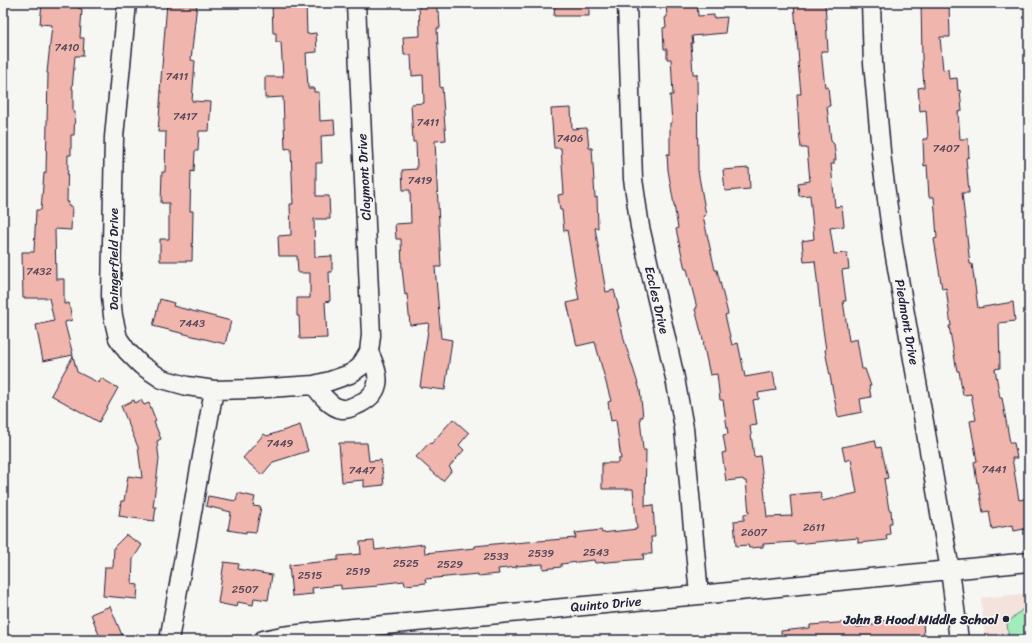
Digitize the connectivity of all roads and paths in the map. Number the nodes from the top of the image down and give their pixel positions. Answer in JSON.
{"nodes":[{"id":1,"x":127,"y":3,"type":"edge"},
{"id":2,"x":356,"y":3,"type":"edge"},
{"id":3,"x":628,"y":3,"type":"edge"},
{"id":4,"x":871,"y":3,"type":"edge"},
{"id":5,"x":369,"y":352,"type":"junction"},
{"id":6,"x":314,"y":385,"type":"junction"},
{"id":7,"x":214,"y":390,"type":"junction"},
{"id":8,"x":1029,"y":562,"type":"edge"},
{"id":9,"x":950,"y":570,"type":"junction"},
{"id":10,"x":699,"y":595,"type":"junction"},
{"id":11,"x":169,"y":640,"type":"edge"},
{"id":12,"x":262,"y":640,"type":"edge"},
{"id":13,"x":959,"y":640,"type":"edge"}],
"edges":[{"from":1,"to":7,"type":"street","name":"Daingerfield Drive"},
{"from":2,"to":5,"type":"street","name":"Claymont Drive"},
{"from":3,"to":10,"type":"street","name":"Eccles Drive"},
{"from":4,"to":9,"type":"street","name":"Piedmont Drive"},
{"from":5,"to":6,"type":"street","name":"Claymont Drive"},
{"from":5,"to":6,"type":"street","name":"Claymont Drive"},
{"from":6,"to":7,"type":"street","name":"Claymont Drive"},
{"from":7,"to":11,"type":"street"},
{"from":8,"to":9,"type":"street","name":"Quinto Drive"},
{"from":9,"to":10,"type":"street","name":"Quinto Drive"},
{"from":9,"to":13,"type":"street","name":"Piedmont Drive"},
{"from":10,"to":12,"type":"street","name":"Quinto Drive"}]}
